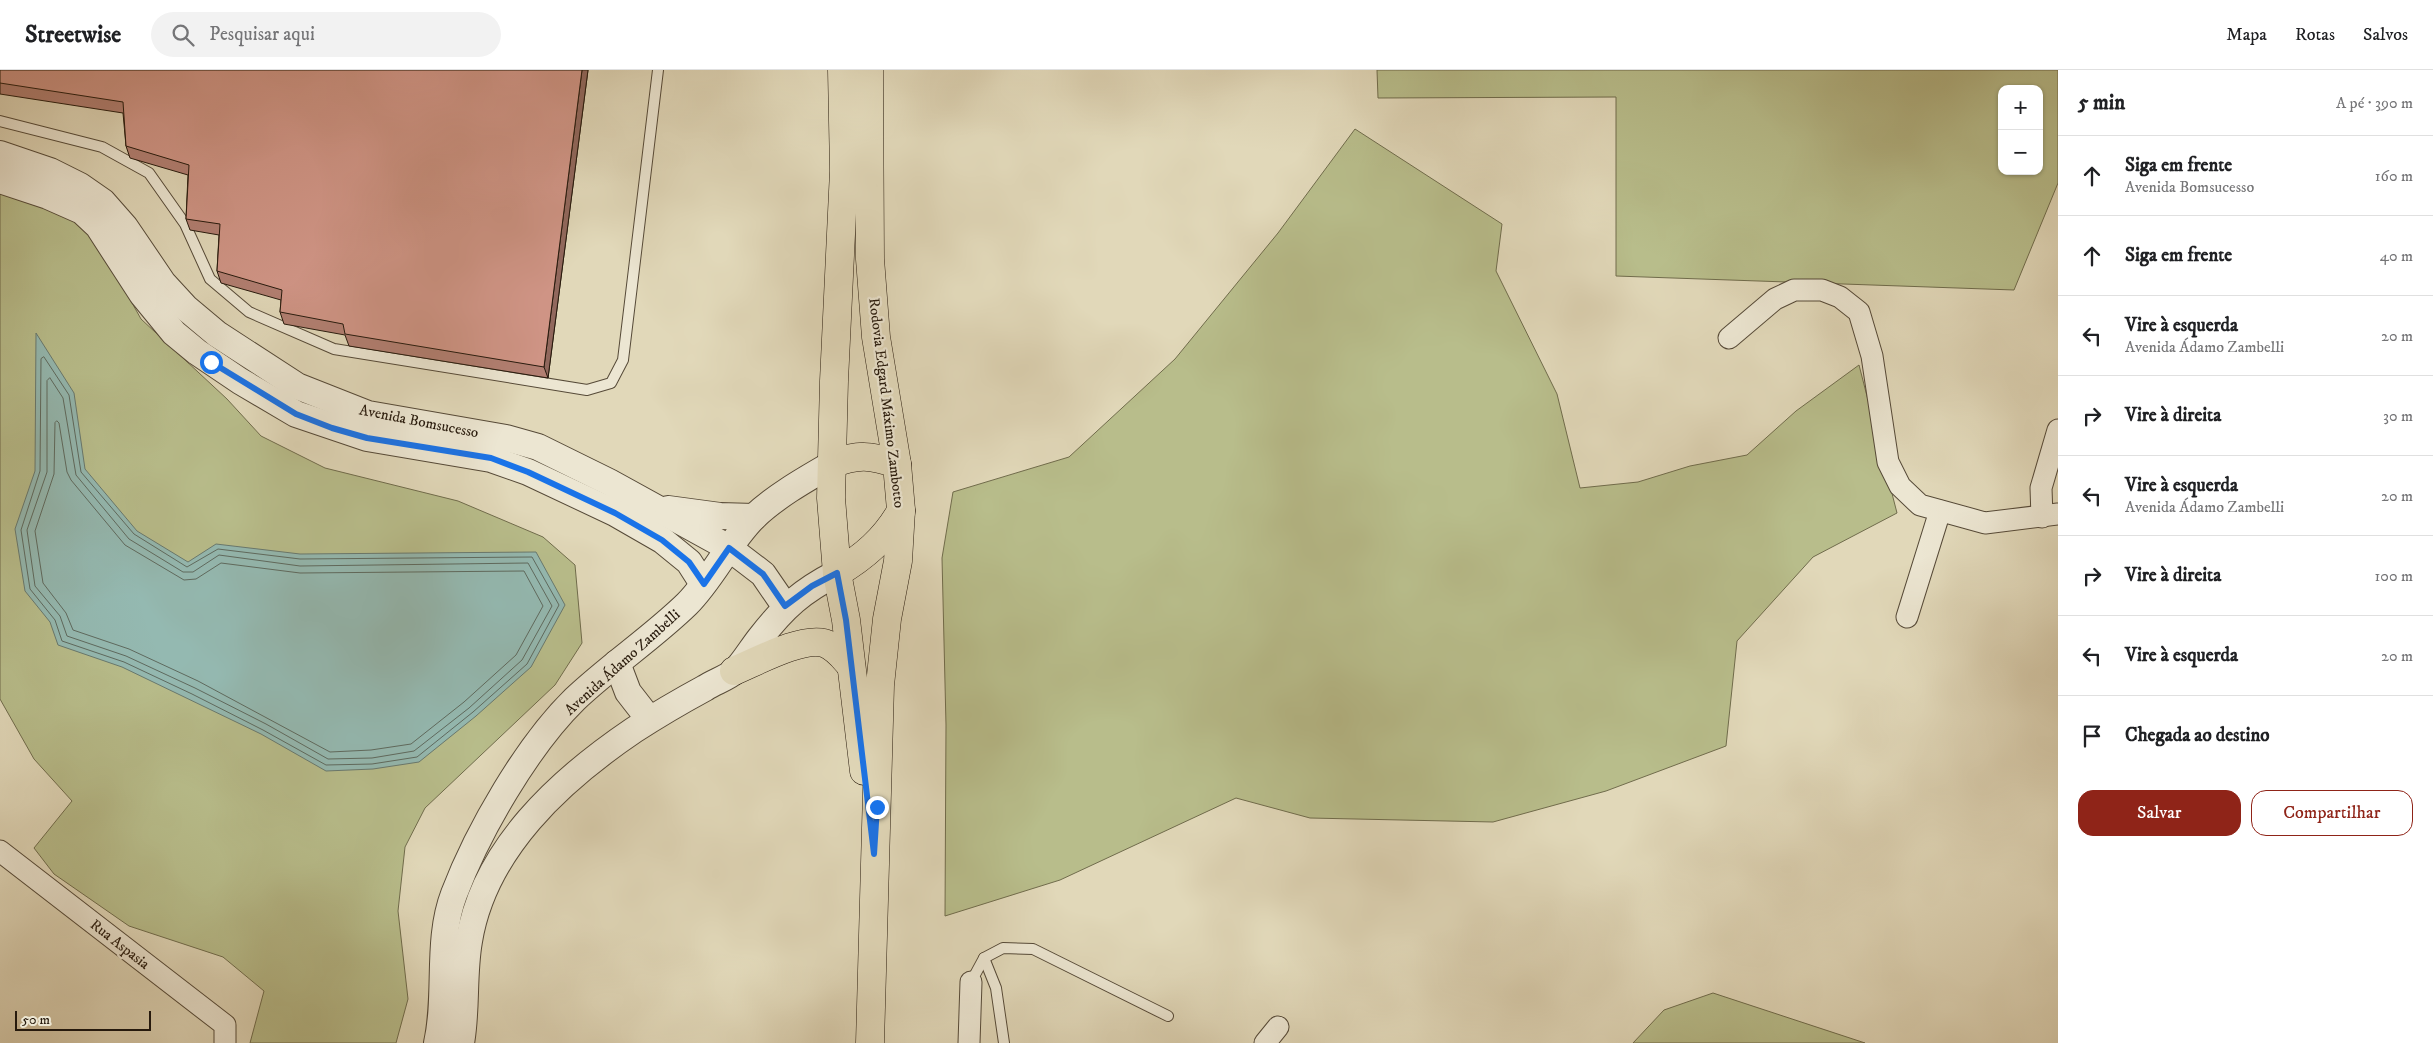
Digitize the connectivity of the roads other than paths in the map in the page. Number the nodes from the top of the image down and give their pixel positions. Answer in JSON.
{"nodes":[{"id":1,"x":658,"y":70,"type":"edge"},
{"id":2,"x":842,"y":70,"type":"edge"},
{"id":3,"x":869,"y":70,"type":"edge"},
{"id":4,"x":0,"y":121,"type":"edge"},
{"id":5,"x":0,"y":154,"type":"edge"},
{"id":6,"x":0,"y":180,"type":"edge"},
{"id":7,"x":1729,"y":338,"type":"dead end"},
{"id":8,"x":2058,"y":430,"type":"edge"},
{"id":9,"x":832,"y":464,"type":"junction"},
{"id":10,"x":897,"y":464,"type":"junction"},
{"id":11,"x":644,"y":503,"type":"junction"},
{"id":12,"x":901,"y":510,"type":"junction"},
{"id":13,"x":1940,"y":511,"type":"junction"},
{"id":14,"x":2050,"y":515,"type":"edge"},
{"id":15,"x":754,"y":517,"type":"junction"},
{"id":16,"x":729,"y":548,"type":"junction"},
{"id":17,"x":837,"y":573,"type":"junction"},
{"id":18,"x":704,"y":584,"type":"junction"},
{"id":19,"x":785,"y":606,"type":"junction"},
{"id":20,"x":1907,"y":616,"type":"dead end"},
{"id":21,"x":617,"y":663,"type":"junction"},
{"id":22,"x":851,"y":666,"type":"junction"},
{"id":23,"x":734,"y":671,"type":"junction"},
{"id":24,"x":649,"y":720,"type":"junction"},
{"id":25,"x":0,"y":851,"type":"edge"},
{"id":26,"x":874,"y":854,"type":"junction"},
{"id":27,"x":984,"y":958,"type":"junction"},
{"id":28,"x":971,"y":982,"type":"joint"},
{"id":29,"x":1168,"y":1016,"type":"dead end"},
{"id":30,"x":1278,"y":1027,"type":"dead end"},
{"id":31,"x":225,"y":1043,"type":"edge"},
{"id":32,"x":437,"y":1043,"type":"edge"},
{"id":33,"x":461,"y":1043,"type":"edge"},
{"id":34,"x":870,"y":1043,"type":"edge"},
{"id":35,"x":969,"y":1043,"type":"edge"},
{"id":36,"x":1004,"y":1043,"type":"edge"},
{"id":37,"x":1264,"y":1043,"type":"edge"}],
"edges":[{"from":1,"to":4,"type":"lane"},
{"from":2,"to":9,"type":"main road","name":"Rodovia Edgard Máximo Zambotto"},
{"from":3,"to":10,"type":"main road","name":"Rodovia Edgard Máximo Zambotto"},
{"from":5,"to":11,"type":"street","name":"Avenida Bomsucesso"},
{"from":6,"to":18,"type":"street","name":"Avenida Bomsucesso"},
{"from":7,"to":13,"type":"street"},
{"from":8,"to":14,"type":"street"},
{"from":9,"to":10,"type":"main road"},
{"from":9,"to":15,"type":"street","name":"Avenida Ádamo Zambelli"},
{"from":9,"to":17,"type":"main road","name":"Rodovia Edgard Máximo Zambotto"},
{"from":10,"to":12,"type":"main road","name":"Rodovia Edgard Máximo Zambotto"},
{"from":11,"to":15,"type":"street"},
{"from":11,"to":16,"type":"street","name":"Avenida Bomsucesso"},
{"from":12,"to":17,"type":"main road"},
{"from":12,"to":26,"type":"main road","name":"Rodovia Edgard Máximo Zambotto"},
{"from":13,"to":14,"type":"street"},
{"from":13,"to":20,"type":"street"},
{"from":15,"to":16,"type":"street","name":"Avenida Ádamo Zambelli"},
{"from":16,"to":18,"type":"street","name":"Avenida Ádamo Zambelli"},
{"from":16,"to":19,"type":"street","name":"Avenida Bomsucesso"},
{"from":17,"to":19,"type":"street"},
{"from":17,"to":22,"type":"main road","name":"Rodovia Edgard Máximo Zambotto"},
{"from":18,"to":21,"type":"street","name":"Avenida Ádamo Zambelli"},
{"from":19,"to":23,"type":"street"},
{"from":21,"to":24,"type":"street"},
{"from":21,"to":32,"type":"street","name":"Avenida Ádamo Zambelli"},
{"from":22,"to":23,"type":"main road"},
{"from":22,"to":26,"type":"main road","name":"Rodovia Edgard Máximo Zambotto"},
{"from":23,"to":24,"type":"street"},
{"from":24,"to":33,"type":"street"},
{"from":25,"to":31,"type":"street","name":"Rua Aspasia"},
{"from":26,"to":34,"type":"main road","name":"Rodovia Edgard Máximo Zambotto"},
{"from":27,"to":28,"type":"lane"},
{"from":27,"to":29,"type":"lane"},
{"from":27,"to":36,"type":"lane"},
{"from":28,"to":35,"type":"street"},
{"from":30,"to":37,"type":"street"}]}
